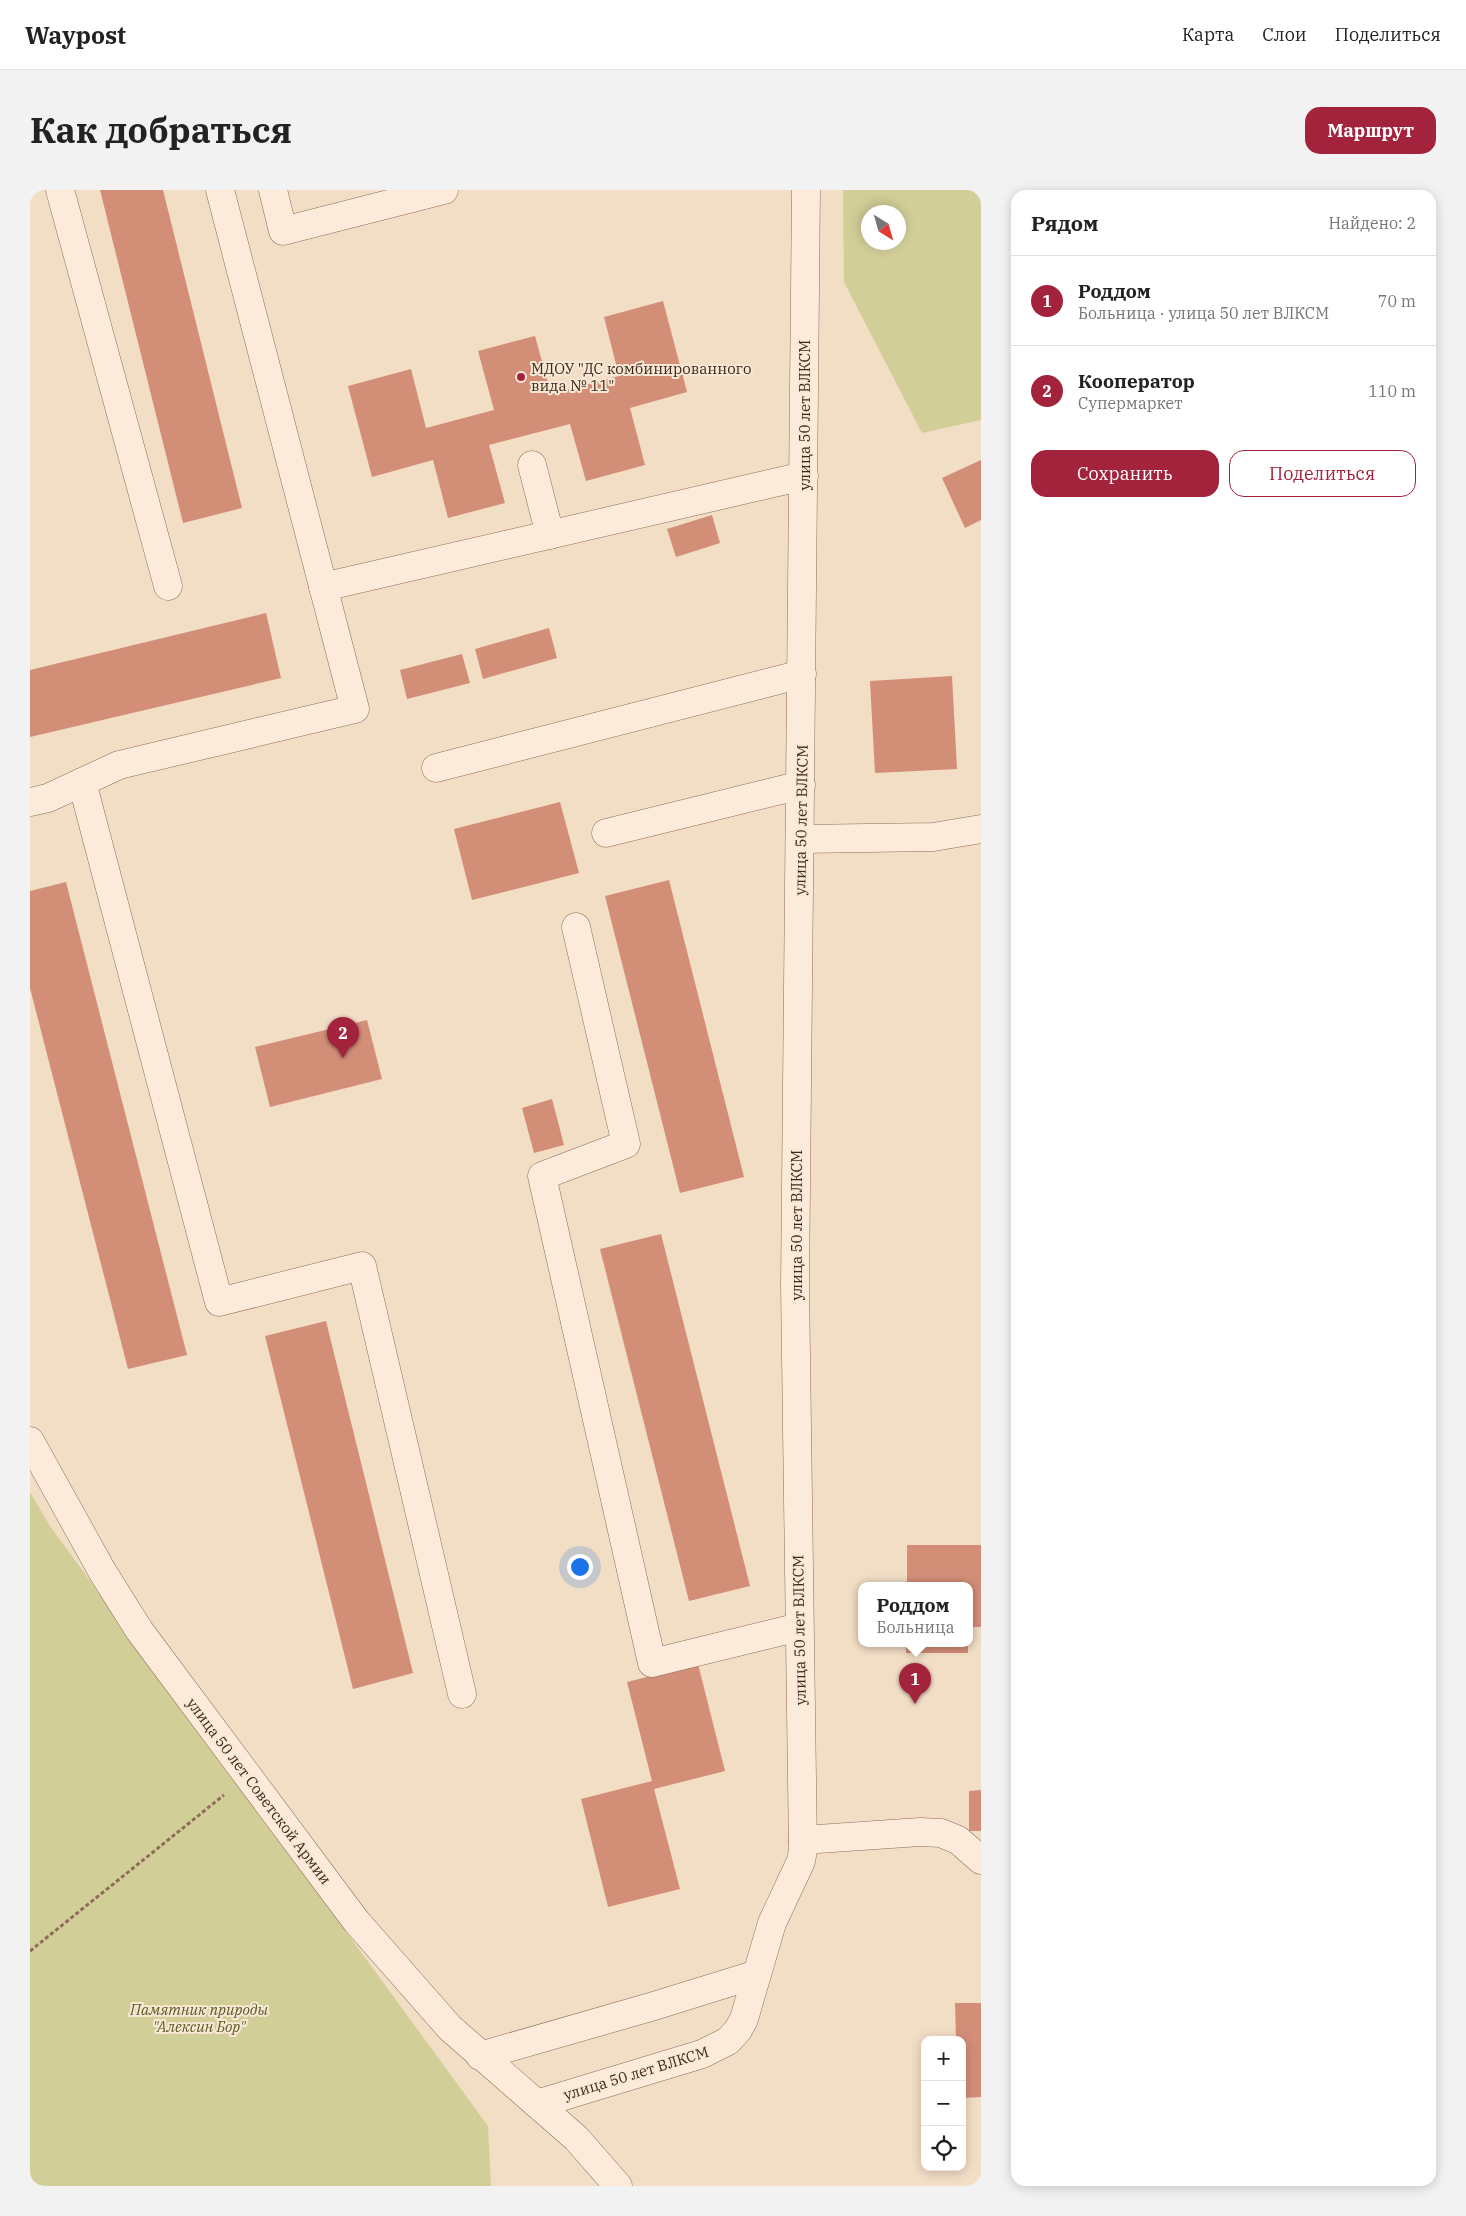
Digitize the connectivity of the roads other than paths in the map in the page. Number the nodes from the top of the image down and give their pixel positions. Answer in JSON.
{"nodes":[{"id":1,"x":60,"y":190,"type":"edge"},
{"id":2,"x":220,"y":190,"type":"edge"},
{"id":3,"x":273,"y":190,"type":"edge"},
{"id":4,"x":444,"y":190,"type":"edge"},
{"id":5,"x":806,"y":190,"type":"edge"},
{"id":6,"x":532,"y":465,"type":"dead end"},
{"id":7,"x":804,"y":476,"type":"junction"},
{"id":8,"x":550,"y":535,"type":"junction"},
{"id":9,"x":168,"y":586,"type":"dead end"},
{"id":10,"x":323,"y":587,"type":"junction"},
{"id":11,"x":802,"y":674,"type":"junction"},
{"id":12,"x":436,"y":768,"type":"dead end"},
{"id":13,"x":82,"y":782,"type":"junction"},
{"id":14,"x":801,"y":785,"type":"junction"},
{"id":15,"x":30,"y":802,"type":"edge"},
{"id":16,"x":981,"y":829,"type":"edge"},
{"id":17,"x":606,"y":833,"type":"dead end"},
{"id":18,"x":801,"y":839,"type":"junction"},
{"id":19,"x":576,"y":927,"type":"dead end"},
{"id":20,"x":30,"y":1441,"type":"edge"},
{"id":21,"x":799,"y":1627,"type":"junction"},
{"id":22,"x":462,"y":1694,"type":"dead end"},
{"id":23,"x":803,"y":1840,"type":"junction"},
{"id":24,"x":981,"y":1860,"type":"edge"},
{"id":25,"x":757,"y":1974,"type":"junction"},
{"id":26,"x":480,"y":2056,"type":"junction"},
{"id":27,"x":536,"y":2104,"type":"junction"},
{"id":28,"x":618,"y":2186,"type":"edge"}],
"edges":[{"from":1,"to":9,"type":"street"},
{"from":2,"to":10,"type":"street"},
{"from":3,"to":4,"type":"street"},
{"from":5,"to":7,"type":"street","name":"улица 50 лет ВЛКСМ"},
{"from":6,"to":8,"type":"street"},
{"from":7,"to":8,"type":"street"},
{"from":7,"to":11,"type":"street","name":"улица 50 лет ВЛКСМ"},
{"from":8,"to":10,"type":"street"},
{"from":10,"to":13,"type":"street"},
{"from":11,"to":12,"type":"street"},
{"from":11,"to":14,"type":"street","name":"улица 50 лет ВЛКСМ"},
{"from":13,"to":15,"type":"street"},
{"from":13,"to":22,"type":"street"},
{"from":14,"to":17,"type":"street"},
{"from":14,"to":18,"type":"street","name":"улица 50 лет ВЛКСМ"},
{"from":16,"to":18,"type":"street"},
{"from":18,"to":21,"type":"street","name":"улица 50 лет ВЛКСМ"},
{"from":19,"to":21,"type":"street"},
{"from":20,"to":26,"type":"street","name":"улица 50 лет Советской Армии"},
{"from":21,"to":23,"type":"street","name":"улица 50 лет ВЛКСМ"},
{"from":23,"to":24,"type":"street"},
{"from":23,"to":25,"type":"street","name":"улица 50 лет ВЛКСМ"},
{"from":25,"to":26,"type":"street"},
{"from":25,"to":27,"type":"street","name":"улица 50 лет ВЛКСМ"},
{"from":26,"to":27,"type":"street","name":"улица 50 лет Советской Армии"},
{"from":27,"to":28,"type":"street","name":"улица 50 лет Советской Армии"}]}
